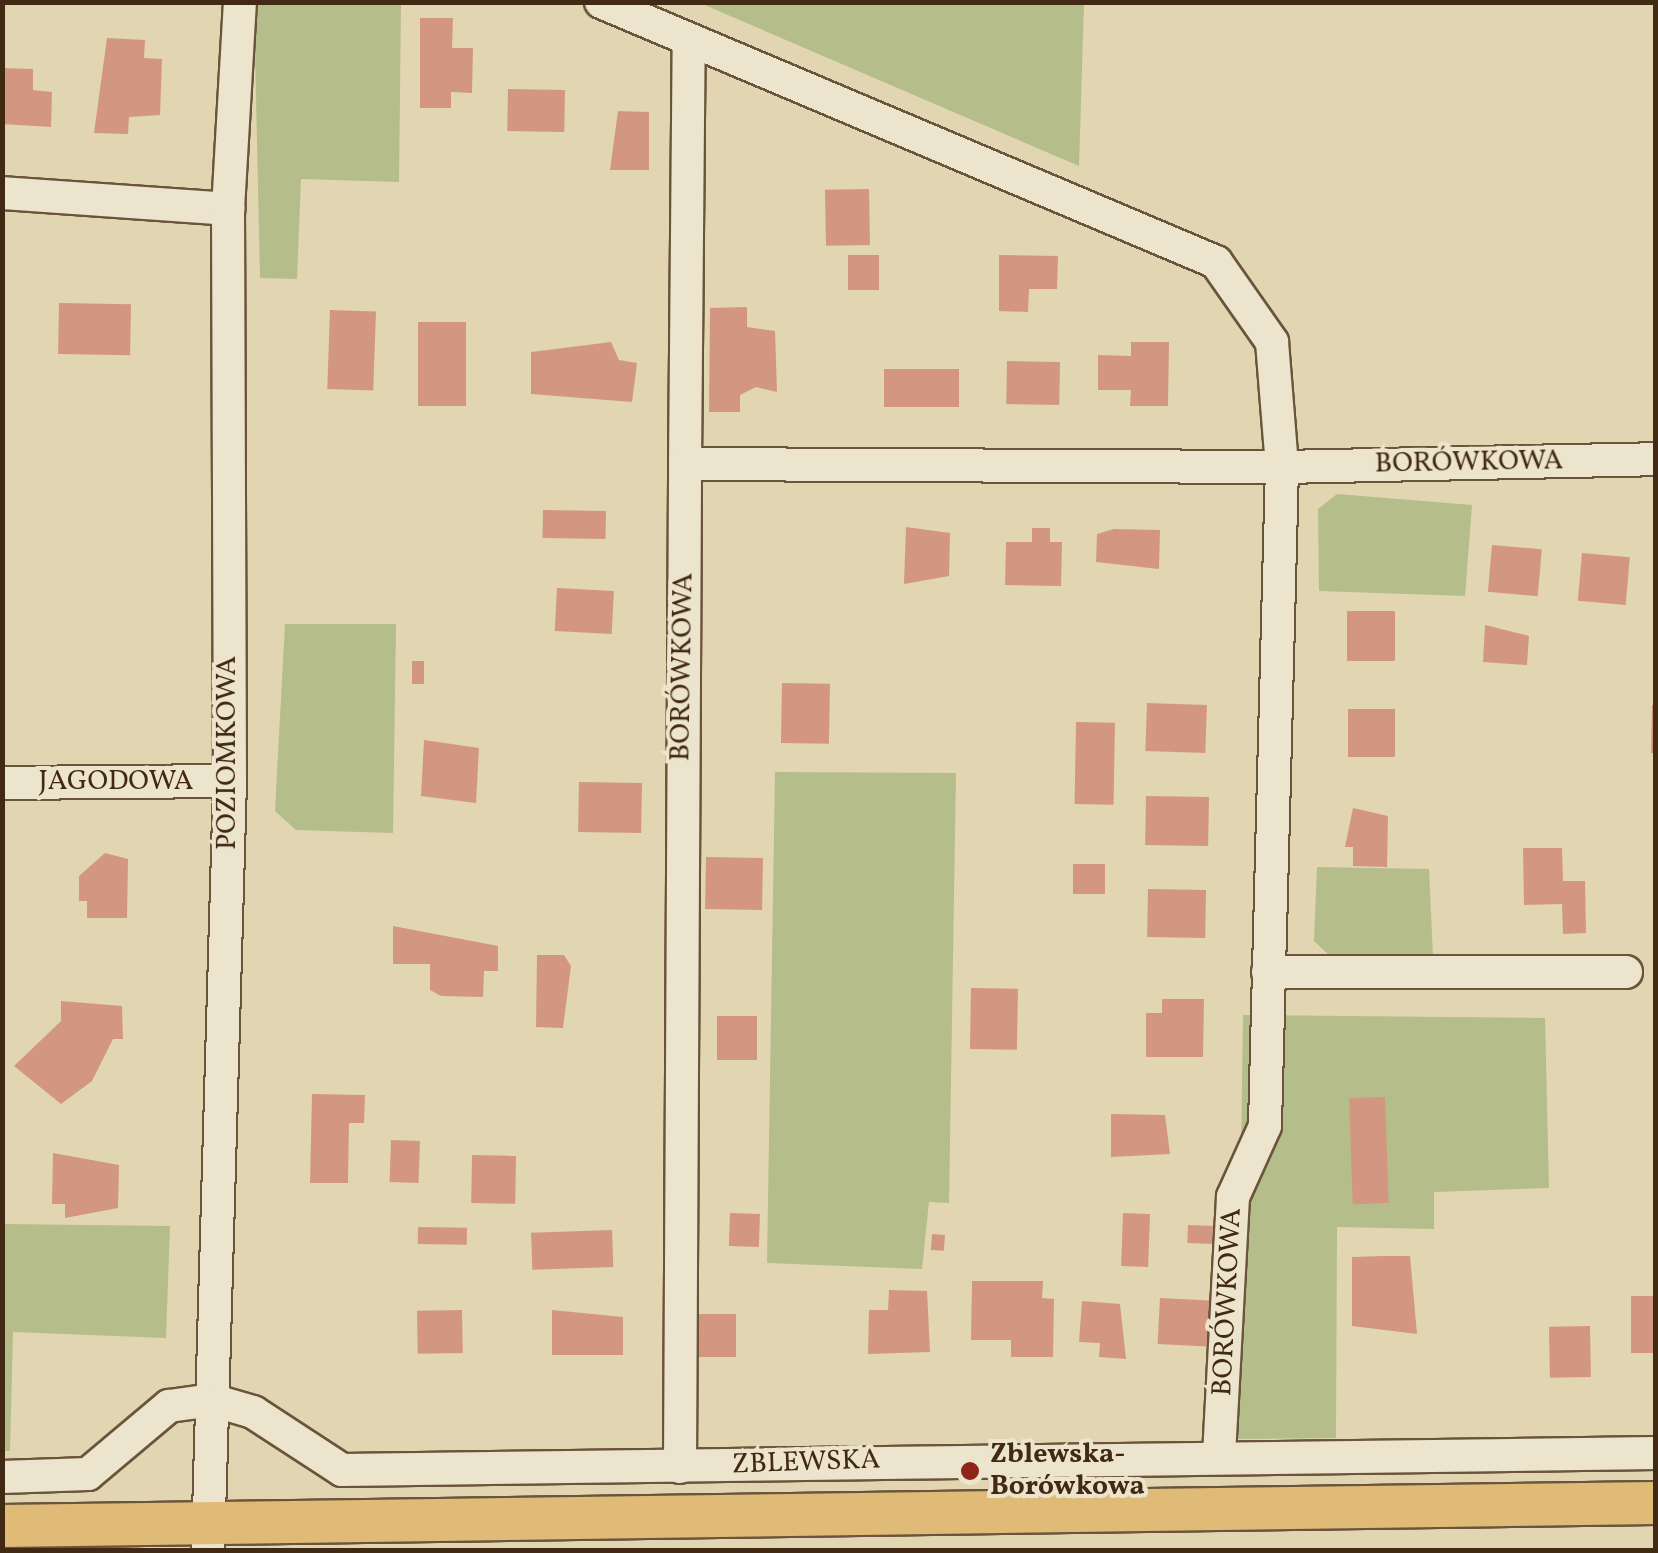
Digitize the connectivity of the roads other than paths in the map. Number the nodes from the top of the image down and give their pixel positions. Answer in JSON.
{"nodes":[{"id":1,"x":240,"y":2,"type":"edge"},
{"id":2,"x":600,"y":2,"type":"edge"},
{"id":3,"x":688,"y":40,"type":"junction"},
{"id":4,"x":2,"y":193,"type":"edge"},
{"id":5,"x":228,"y":209,"type":"junction"},
{"id":6,"x":1656,"y":459,"type":"edge"},
{"id":7,"x":685,"y":464,"type":"junction"},
{"id":8,"x":1282,"y":467,"type":"junction"},
{"id":9,"x":230,"y":781,"type":"junction"},
{"id":10,"x":2,"y":783,"type":"edge"},
{"id":11,"x":1268,"y":972,"type":"junction"},
{"id":12,"x":1626,"y":972,"type":"dead end"},
{"id":13,"x":212,"y":1400,"type":"junction"},
{"id":14,"x":1656,"y":1454,"type":"edge"},
{"id":15,"x":1220,"y":1458,"type":"junction"},
{"id":16,"x":680,"y":1467,"type":"junction"},
{"id":17,"x":2,"y":1477,"type":"edge"},
{"id":18,"x":1656,"y":1503,"type":"edge"},
{"id":19,"x":2,"y":1526,"type":"edge"},
{"id":20,"x":208,"y":1537,"type":"edge"}],
"edges":[{"from":1,"to":5,"type":"street","name":"POZIOMKOWA"},
{"from":2,"to":3,"type":"street"},
{"from":3,"to":7,"type":"street"},
{"from":3,"to":8,"type":"street"},
{"from":4,"to":5,"type":"street"},
{"from":5,"to":9,"type":"street","name":"POZIOMKOWA"},
{"from":6,"to":8,"type":"street","name":"BORÓWKOWA"},
{"from":7,"to":8,"type":"street","name":"BORÓWKOWA"},
{"from":7,"to":16,"type":"street","name":"BORÓWKOWA"},
{"from":8,"to":11,"type":"street","name":"BORÓWKOWA"},
{"from":9,"to":10,"type":"street","name":"JAGODOWA"},
{"from":9,"to":13,"type":"street","name":"POZIOMKOWA"},
{"from":11,"to":12,"type":"street"},
{"from":11,"to":15,"type":"street","name":"BORÓWKOWA"},
{"from":13,"to":16,"type":"street","name":"ZBLEWSKA"},
{"from":13,"to":17,"type":"street"},
{"from":13,"to":20,"type":"street","name":"POZIOMKOWA"},
{"from":14,"to":15,"type":"street","name":"ZBLEWSKA"},
{"from":15,"to":16,"type":"street","name":"ZBLEWSKA"},
{"from":18,"to":20,"type":"main road","name":"ZBLEWSKA"},
{"from":19,"to":20,"type":"main road","name":"ZBLEWSKA"}]}
